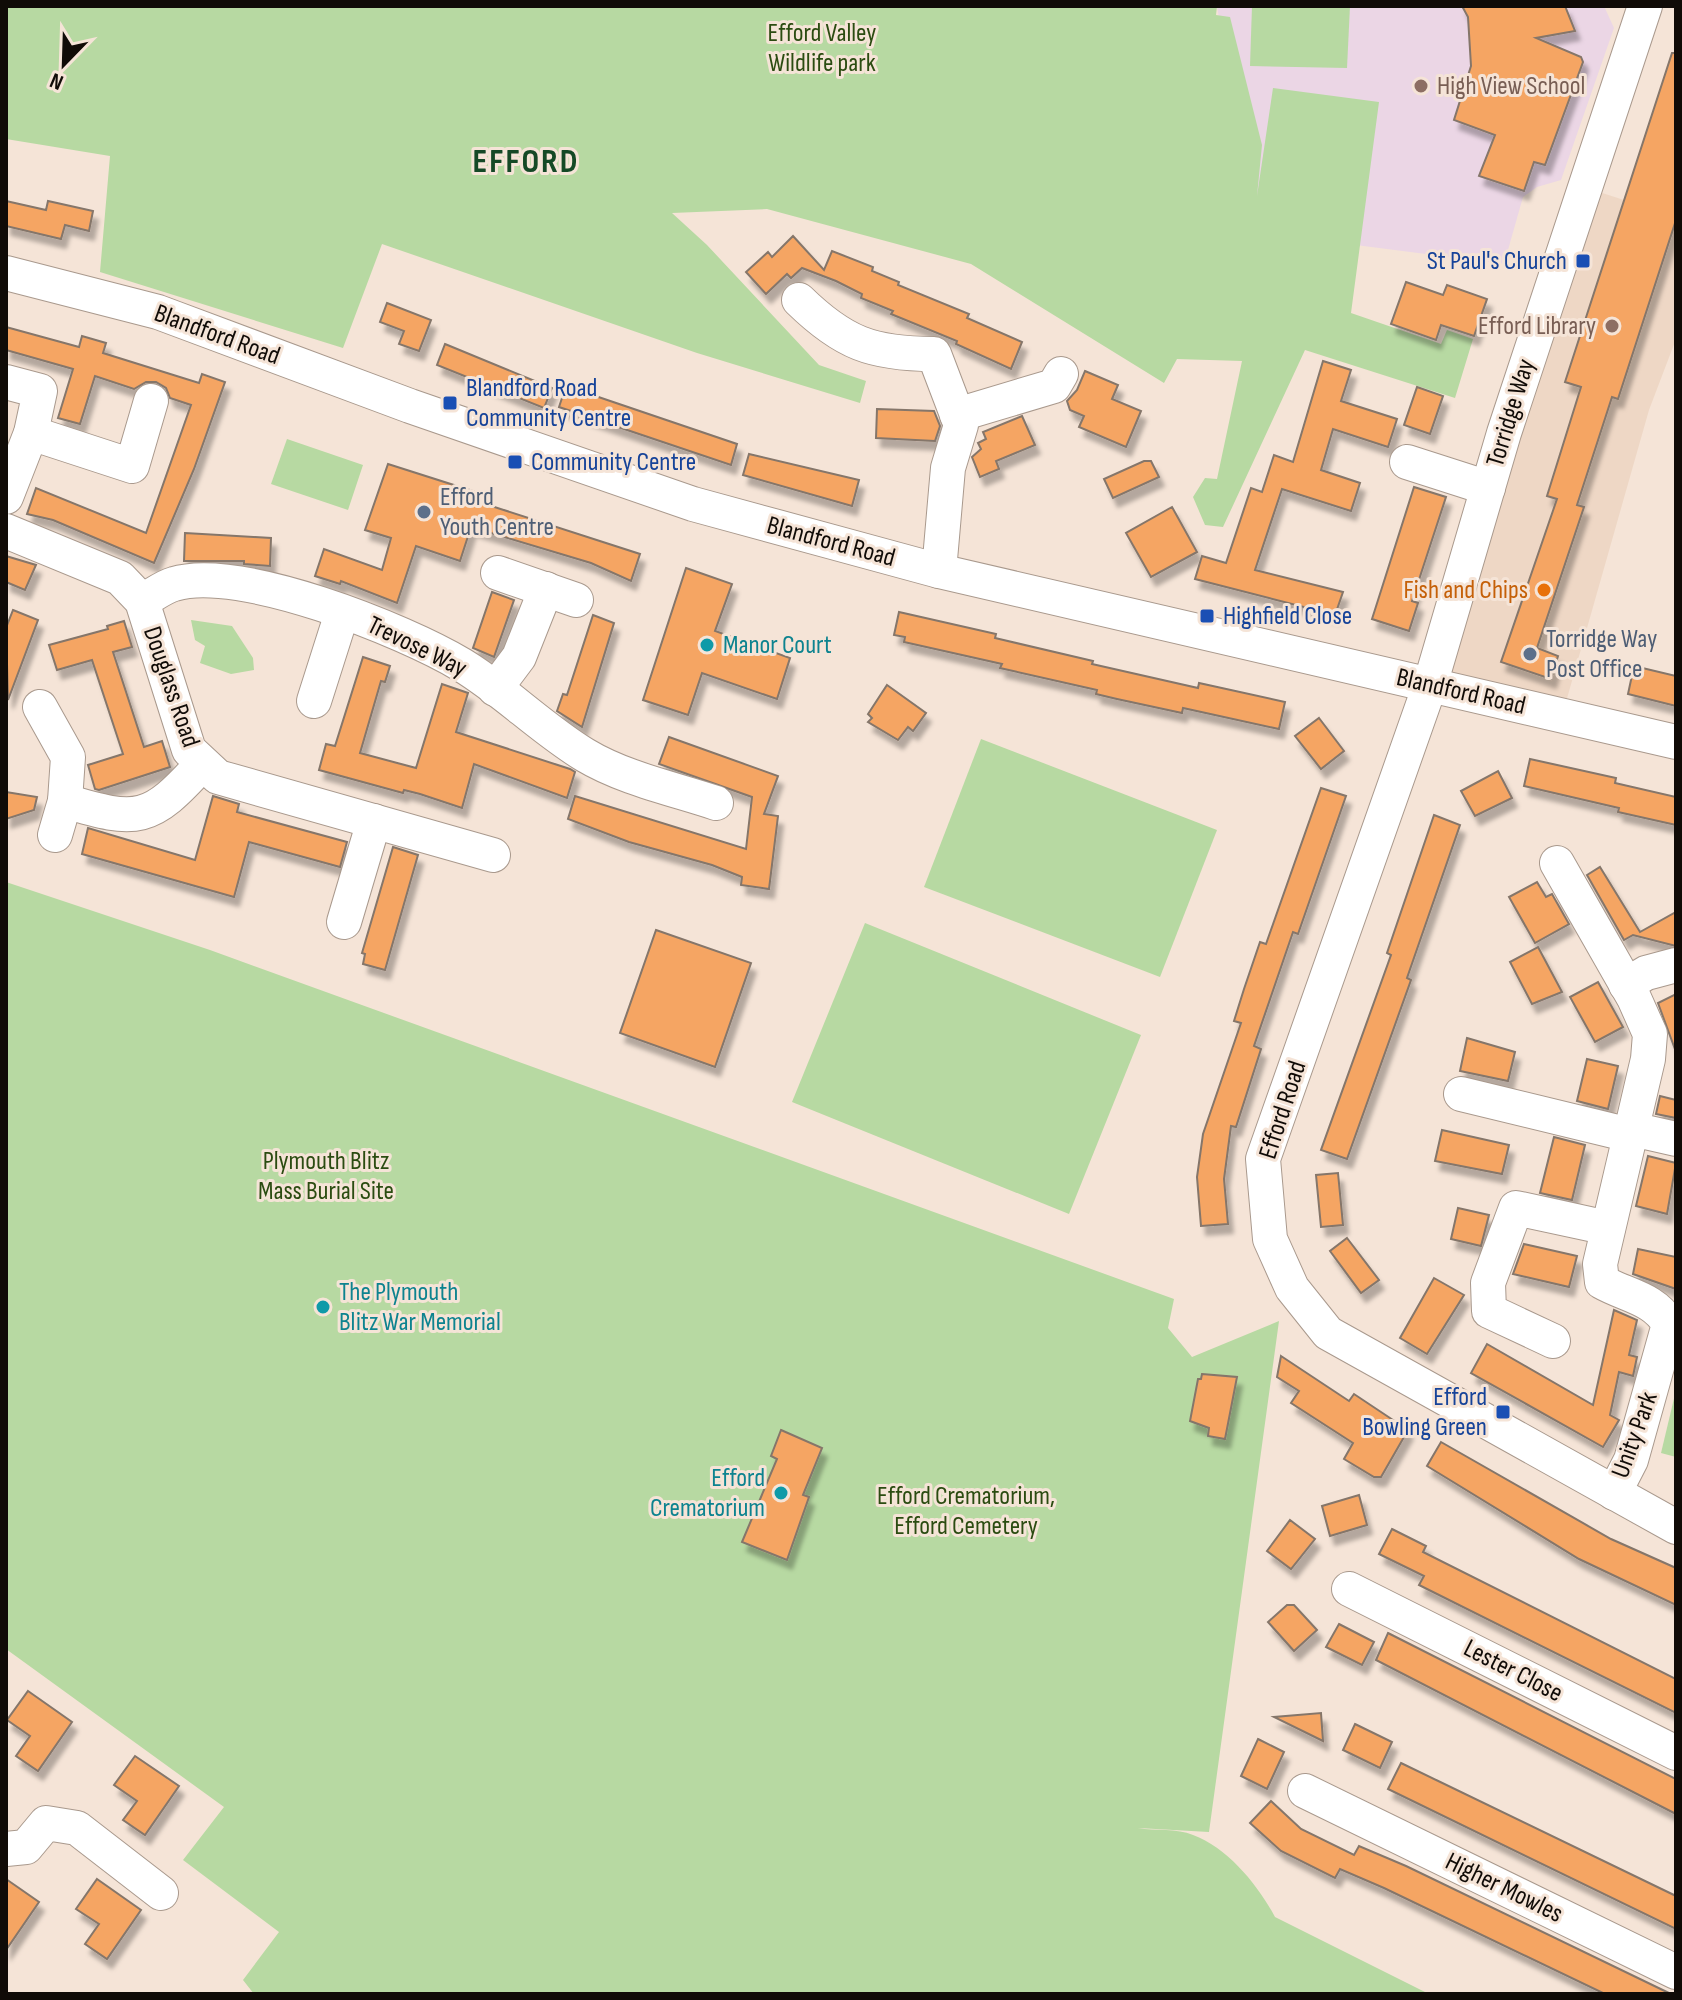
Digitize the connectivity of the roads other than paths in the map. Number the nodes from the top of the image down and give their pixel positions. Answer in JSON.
{"nodes":[{"id":1,"x":1645,"y":6,"type":"edge"},
{"id":2,"x":6,"y":273,"type":"edge"},
{"id":3,"x":799,"y":300,"type":"dead end"},
{"id":4,"x":1061,"y":374,"type":"dead end"},
{"id":5,"x":6,"y":382,"type":"edge"},
{"id":6,"x":151,"y":401,"type":"dead end"},
{"id":7,"x":957,"y":415,"type":"junction"},
{"id":8,"x":31,"y":433,"type":"junction"},
{"id":9,"x":1407,"y":462,"type":"dead end"},
{"id":10,"x":1488,"y":488,"type":"junction"},
{"id":11,"x":6,"y":497,"type":"edge"},
{"id":12,"x":6,"y":531,"type":"edge"},
{"id":13,"x":939,"y":571,"type":"junction"},
{"id":14,"x":498,"y":573,"type":"dead end"},
{"id":15,"x":142,"y":601,"type":"junction"},
{"id":16,"x":342,"y":613,"type":"junction"},
{"id":17,"x":1430,"y":685,"type":"junction"},
{"id":18,"x":495,"y":689,"type":"junction"},
{"id":19,"x":314,"y":701,"type":"dead end"},
{"id":20,"x":40,"y":707,"type":"dead end"},
{"id":21,"x":1676,"y":742,"type":"edge"},
{"id":22,"x":202,"y":764,"type":"junction"},
{"id":23,"x":65,"y":801,"type":"junction"},
{"id":24,"x":716,"y":803,"type":"dead end"},
{"id":25,"x":374,"y":821,"type":"junction"},
{"id":26,"x":55,"y":835,"type":"dead end"},
{"id":27,"x":493,"y":855,"type":"dead end"},
{"id":28,"x":1557,"y":863,"type":"dead end"},
{"id":29,"x":344,"y":922,"type":"dead end"},
{"id":30,"x":1676,"y":965,"type":"edge"},
{"id":31,"x":1626,"y":985,"type":"junction"},
{"id":32,"x":1461,"y":1094,"type":"dead end"},
{"id":33,"x":1631,"y":1132,"type":"junction"},
{"id":34,"x":1676,"y":1139,"type":"edge"},
{"id":35,"x":1608,"y":1228,"type":"junction"},
{"id":36,"x":1553,"y":1341,"type":"dead end"},
{"id":37,"x":1614,"y":1493,"type":"junction"},
{"id":38,"x":1676,"y":1527,"type":"edge"},
{"id":39,"x":1349,"y":1589,"type":"dead end"},
{"id":40,"x":1676,"y":1753,"type":"edge"},
{"id":41,"x":1327,"y":1790,"type":"dead end"},
{"id":42,"x":6,"y":1849,"type":"edge"},
{"id":43,"x":161,"y":1893,"type":"dead end"},
{"id":44,"x":1676,"y":1972,"type":"edge"}],
"edges":[{"from":1,"to":10,"type":"street","name":"Torridge Way"},
{"from":2,"to":13,"type":"street","name":"Blandford Road"},
{"from":3,"to":7,"type":"street"},
{"from":4,"to":7,"type":"street"},
{"from":5,"to":8,"type":"street"},
{"from":6,"to":8,"type":"street"},
{"from":7,"to":13,"type":"street"},
{"from":8,"to":11,"type":"street"},
{"from":9,"to":10,"type":"street"},
{"from":10,"to":17,"type":"street","name":"Torridge Way"},
{"from":12,"to":15,"type":"street","name":"Douglass Road"},
{"from":13,"to":17,"type":"street","name":"Blandford Road"},
{"from":14,"to":18,"type":"street"},
{"from":15,"to":16,"type":"street","name":"Trevose Way"},
{"from":15,"to":22,"type":"street","name":"Douglass Road"},
{"from":16,"to":18,"type":"street","name":"Trevose Way"},
{"from":16,"to":19,"type":"street"},
{"from":17,"to":21,"type":"street","name":"Blandford Road"},
{"from":17,"to":37,"type":"street","name":"Efford Road"},
{"from":18,"to":24,"type":"street","name":"Trevose Way"},
{"from":20,"to":23,"type":"street"},
{"from":22,"to":23,"type":"street"},
{"from":22,"to":25,"type":"street","name":"Douglass Road"},
{"from":23,"to":26,"type":"street"},
{"from":25,"to":27,"type":"street","name":"Douglass Road"},
{"from":25,"to":29,"type":"street"},
{"from":28,"to":31,"type":"street","name":"Unity Park"},
{"from":30,"to":31,"type":"street"},
{"from":31,"to":33,"type":"street","name":"Unity Park"},
{"from":32,"to":33,"type":"street"},
{"from":33,"to":34,"type":"street"},
{"from":33,"to":35,"type":"street","name":"Unity Park"},
{"from":35,"to":36,"type":"street"},
{"from":35,"to":37,"type":"street","name":"Unity Park"},
{"from":37,"to":38,"type":"street","name":"Efford Road"},
{"from":39,"to":40,"type":"street","name":"Lester Close"},
{"from":41,"to":44,"type":"street","name":"Higher Mowles"},
{"from":42,"to":43,"type":"street"}]}
